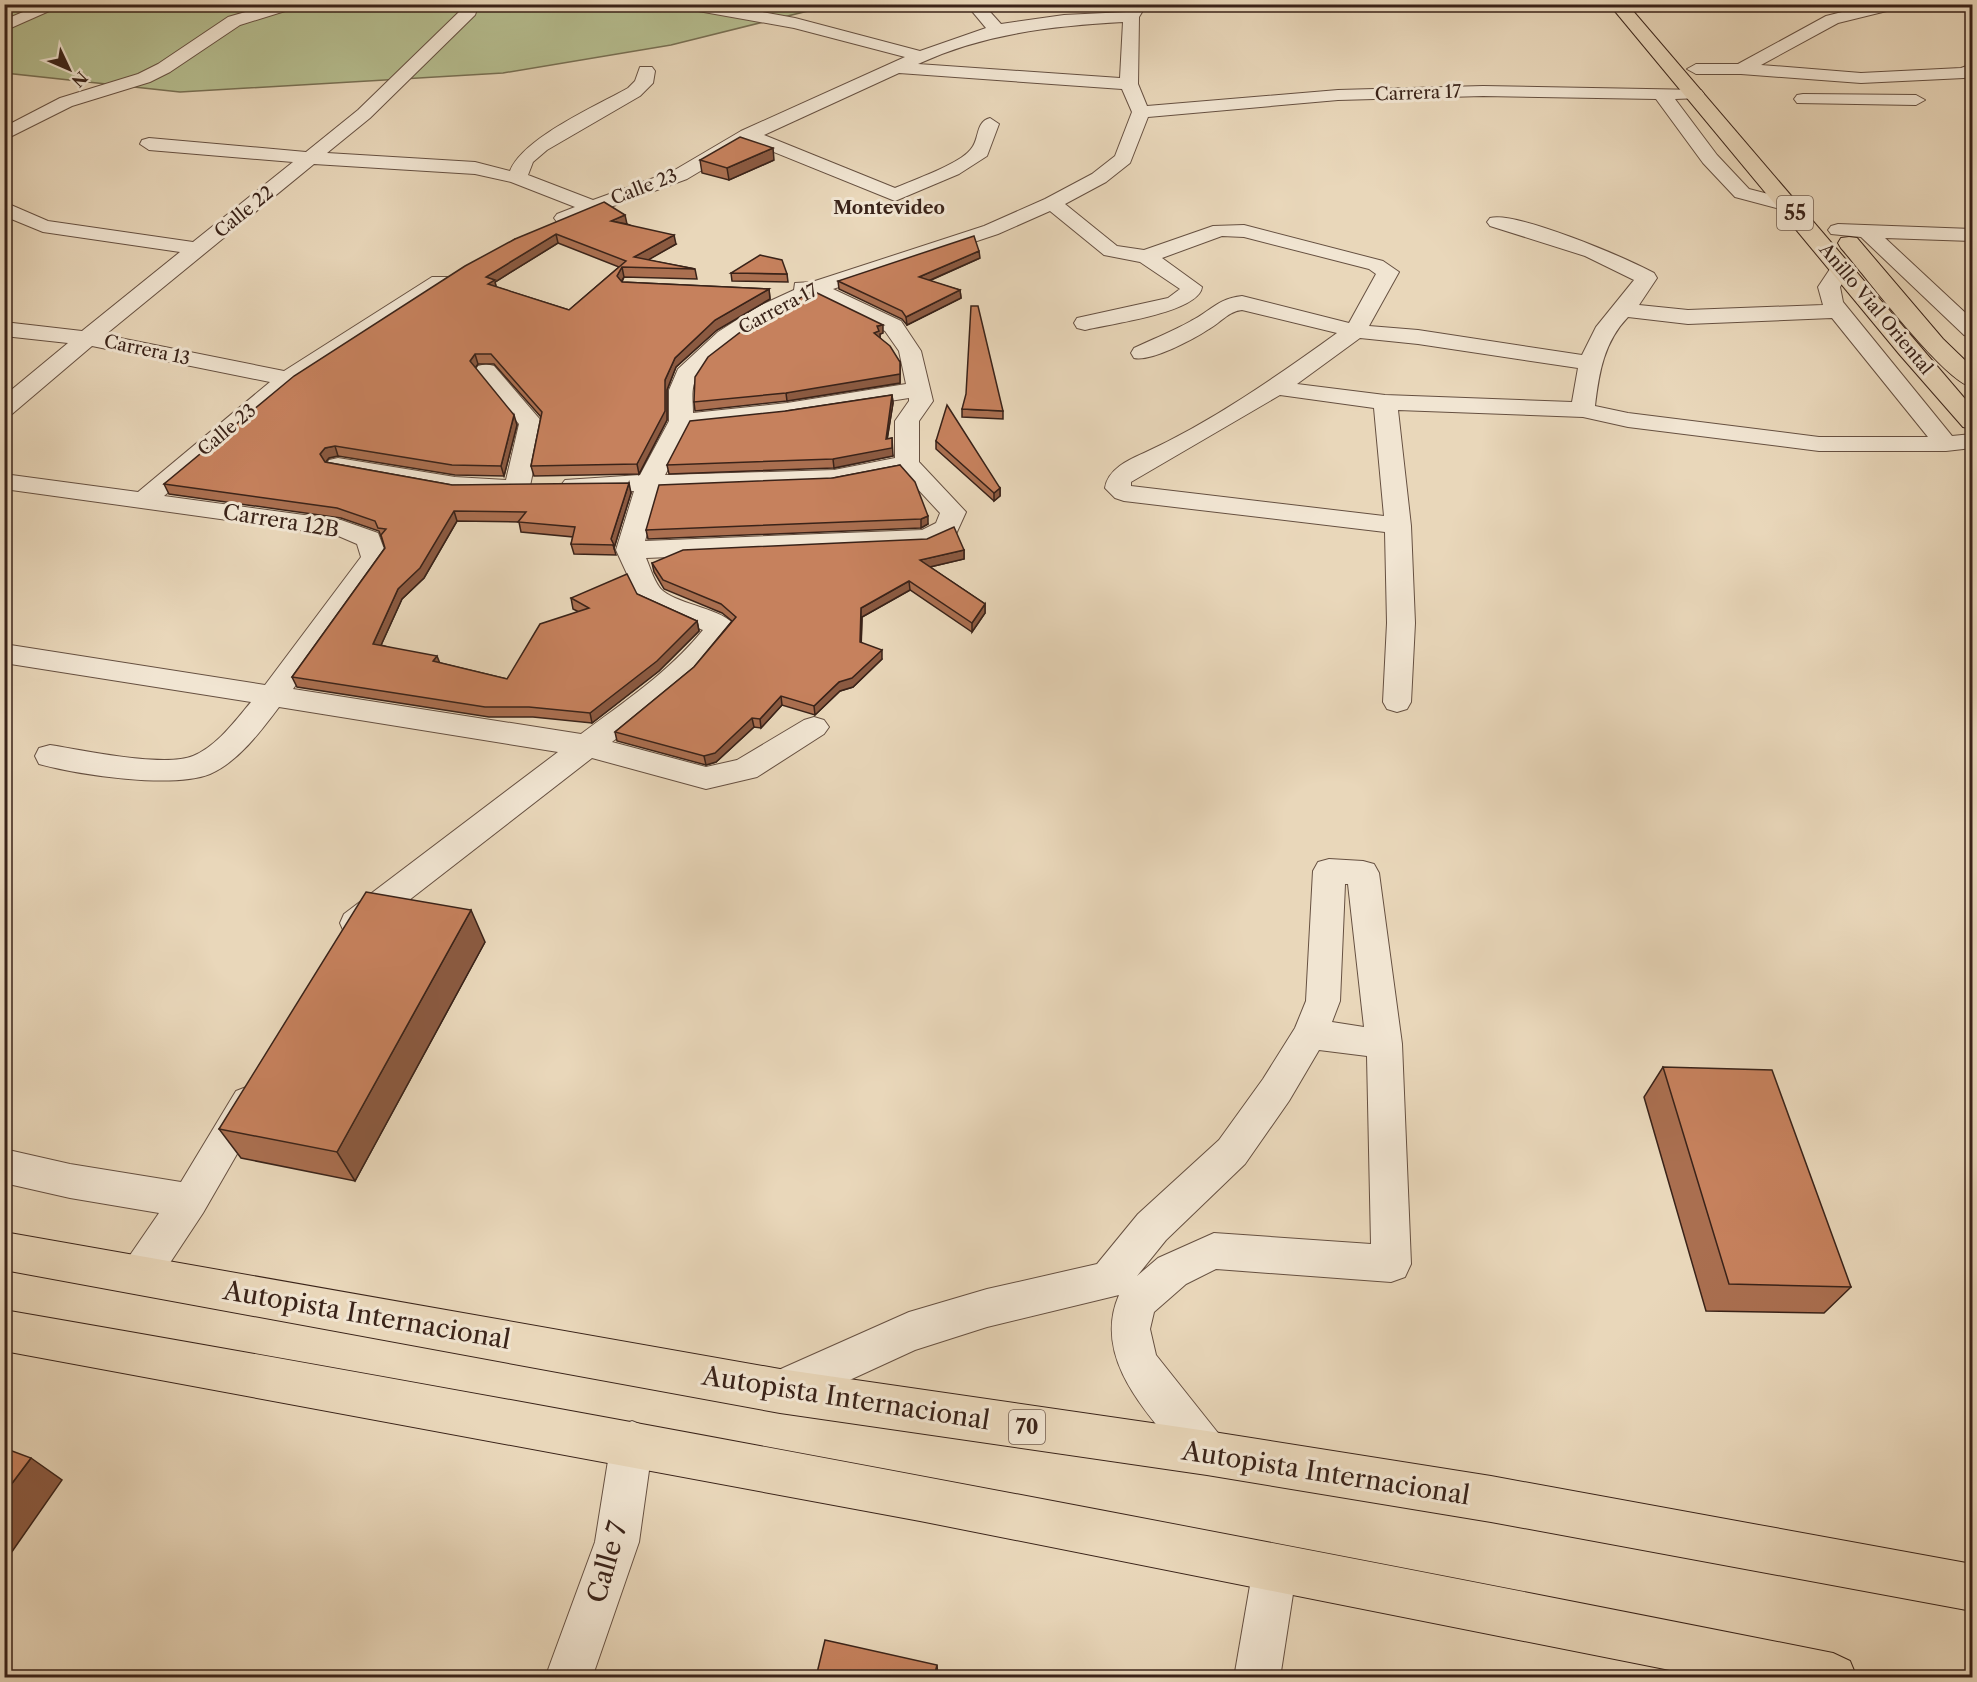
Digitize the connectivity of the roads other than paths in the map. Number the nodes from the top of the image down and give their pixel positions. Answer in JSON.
{"nodes":[{"id":1,"x":57,"y":4,"type":"edge"},
{"id":2,"x":292,"y":4,"type":"edge"},
{"id":3,"x":471,"y":4,"type":"edge"},
{"id":4,"x":687,"y":4,"type":"edge"},
{"id":5,"x":797,"y":4,"type":"edge"},
{"id":6,"x":974,"y":4,"type":"edge"},
{"id":7,"x":1617,"y":4,"type":"edge"},
{"id":8,"x":1638,"y":4,"type":"edge"},
{"id":9,"x":1897,"y":4,"type":"edge"},
{"id":10,"x":1135,"y":11,"type":"edge"},
{"id":11,"x":795,"y":23,"type":"junction"},
{"id":12,"x":4,"y":26,"type":"edge"},
{"id":13,"x":997,"y":30,"type":"junction"},
{"id":14,"x":921,"y":56,"type":"junction"},
{"id":15,"x":897,"y":68,"type":"junction"},
{"id":16,"x":1696,"y":69,"type":"junction"},
{"id":17,"x":1741,"y":69,"type":"junction"},
{"id":18,"x":646,"y":71,"type":"dead end"},
{"id":19,"x":1970,"y":73,"type":"edge"},
{"id":20,"x":1861,"y":78,"type":"junction"},
{"id":21,"x":1129,"y":84,"type":"junction"},
{"id":22,"x":1662,"y":94,"type":"junction"},
{"id":23,"x":1695,"y":94,"type":"junction"},
{"id":24,"x":1881,"y":98,"type":"junction"},
{"id":25,"x":1803,"y":99,"type":"dead end"},
{"id":26,"x":1916,"y":100,"type":"dead end"},
{"id":27,"x":1141,"y":112,"type":"junction"},
{"id":28,"x":990,"y":124,"type":"dead end"},
{"id":29,"x":4,"y":135,"type":"edge"},
{"id":30,"x":748,"y":135,"type":"junction"},
{"id":31,"x":149,"y":144,"type":"dead end"},
{"id":32,"x":1767,"y":149,"type":"dead end"},
{"id":33,"x":311,"y":158,"type":"junction"},
{"id":34,"x":516,"y":178,"type":"junction"},
{"id":35,"x":1052,"y":203,"type":"junction"},
{"id":36,"x":1788,"y":205,"type":"junction"},
{"id":37,"x":592,"y":207,"type":"junction"},
{"id":38,"x":4,"y":208,"type":"edge"},
{"id":39,"x":1822,"y":212,"type":"dead end"},
{"id":40,"x":1497,"y":222,"type":"dead end"},
{"id":41,"x":547,"y":225,"type":"edge"},
{"id":42,"x":1838,"y":230,"type":"junction"},
{"id":43,"x":1866,"y":231,"type":"junction"},
{"id":44,"x":1972,"y":235,"type":"edge"},
{"id":45,"x":199,"y":249,"type":"junction"},
{"id":46,"x":1146,"y":257,"type":"junction"},
{"id":47,"x":1841,"y":267,"type":"junction"},
{"id":48,"x":459,"y":270,"type":"edge"},
{"id":49,"x":814,"y":288,"type":"junction"},
{"id":50,"x":767,"y":290,"type":"edge"},
{"id":51,"x":1624,"y":310,"type":"junction"},
{"id":52,"x":1837,"y":311,"type":"junction"},
{"id":53,"x":1085,"y":323,"type":"dead end"},
{"id":54,"x":4,"y":329,"type":"edge"},
{"id":55,"x":1354,"y":330,"type":"junction"},
{"id":56,"x":1972,"y":330,"type":"edge"},
{"id":57,"x":87,"y":338,"type":"junction"},
{"id":58,"x":1972,"y":339,"type":"edge"},
{"id":59,"x":1935,"y":344,"type":"junction"},
{"id":60,"x":1142,"y":353,"type":"dead end"},
{"id":61,"x":1589,"y":363,"type":"junction"},
{"id":62,"x":486,"y":371,"type":"dead end"},
{"id":63,"x":288,"y":379,"type":"junction"},
{"id":64,"x":1972,"y":380,"type":"edge"},
{"id":65,"x":1276,"y":388,"type":"junction"},
{"id":66,"x":919,"y":389,"type":"junction"},
{"id":67,"x":1384,"y":402,"type":"junction"},
{"id":68,"x":4,"y":409,"type":"edge"},
{"id":69,"x":1583,"y":410,"type":"junction"},
{"id":70,"x":681,"y":421,"type":"junction"},
{"id":71,"x":1972,"y":422,"type":"edge"},
{"id":72,"x":1972,"y":441,"type":"edge"},
{"id":73,"x":1946,"y":444,"type":"junction"},
{"id":74,"x":907,"y":463,"type":"junction"},
{"id":75,"x":338,"y":465,"type":"edge"},
{"id":76,"x":4,"y":481,"type":"edge"},
{"id":77,"x":649,"y":482,"type":"junction"},
{"id":78,"x":536,"y":485,"type":"junction"},
{"id":79,"x":144,"y":500,"type":"junction"},
{"id":80,"x":1398,"y":526,"type":"junction"},
{"id":81,"x":629,"y":550,"type":"junction"},
{"id":82,"x":4,"y":653,"type":"edge"},
{"id":83,"x":273,"y":694,"type":"junction"},
{"id":84,"x":1397,"y":702,"type":"dead end"},
{"id":85,"x":814,"y":727,"type":"dead end"},
{"id":86,"x":587,"y":746,"type":"junction"},
{"id":87,"x":50,"y":756,"type":"dead end"},
{"id":88,"x":339,"y":952,"type":"edge"},
{"id":89,"x":1310,"y":1034,"type":"junction"},
{"id":90,"x":1384,"y":1044,"type":"junction"},
{"id":91,"x":267,"y":1071,"type":"edge"},
{"id":92,"x":4,"y":1166,"type":"edge"},
{"id":93,"x":190,"y":1201,"type":"junction"},
{"id":94,"x":4,"y":1251,"type":"edge"},
{"id":95,"x":140,"y":1274,"type":"junction"},
{"id":96,"x":1122,"y":1291,"type":"junction"},
{"id":97,"x":4,"y":1330,"type":"edge"},
{"id":98,"x":780,"y":1391,"type":"junction"},
{"id":99,"x":632,"y":1442,"type":"junction"},
{"id":100,"x":1207,"y":1453,"type":"junction"},
{"id":101,"x":1275,"y":1568,"type":"junction"},
{"id":102,"x":1972,"y":1588,"type":"edge"},
{"id":103,"x":568,"y":1677,"type":"edge"},
{"id":104,"x":1257,"y":1677,"type":"edge"},
{"id":105,"x":1833,"y":1677,"type":"edge"}],
"edges":[{"from":1,"to":12,"type":"street"},
{"from":2,"to":29,"type":"street"},
{"from":3,"to":33,"type":"street","name":"Calle 22"},
{"from":4,"to":11,"type":"street"},
{"from":5,"to":11,"type":"street"},
{"from":6,"to":13,"type":"street"},
{"from":7,"to":23,"type":"highway","name":"Anillo Vial Oriental","number":"55"},
{"from":8,"to":16,"type":"highway"},
{"from":9,"to":17,"type":"street"},
{"from":10,"to":13,"type":"street","name":"Calle 23"},
{"from":10,"to":21,"type":"street"},
{"from":11,"to":14,"type":"street"},
{"from":13,"to":14,"type":"street","name":"Calle 23"},
{"from":14,"to":15,"type":"street","name":"Calle 23"},
{"from":15,"to":21,"type":"street"},
{"from":15,"to":30,"type":"street","name":"Calle 23"},
{"from":16,"to":17,"type":"street"},
{"from":16,"to":32,"type":"highway"},
{"from":17,"to":20,"type":"street"},
{"from":18,"to":34,"type":"street"},
{"from":19,"to":20,"type":"street"},
{"from":20,"to":24,"type":"street"},
{"from":21,"to":27,"type":"street"},
{"from":22,"to":23,"type":"street","name":"Carrera 17"},
{"from":22,"to":27,"type":"street","name":"Carrera 17"},
{"from":22,"to":36,"type":"street"},
{"from":23,"to":36,"type":"highway","name":"Anillo Vial Oriental","number":"55"},
{"from":24,"to":25,"type":"street"},
{"from":24,"to":26,"type":"street"},
{"from":27,"to":35,"type":"street","name":"Carrera 17"},
{"from":28,"to":30,"type":"street"},
{"from":30,"to":37,"type":"street","name":"Calle 23"},
{"from":31,"to":33,"type":"street"},
{"from":33,"to":34,"type":"street"},
{"from":33,"to":45,"type":"street","name":"Calle 22"},
{"from":34,"to":37,"type":"street"},
{"from":35,"to":46,"type":"street"},
{"from":35,"to":49,"type":"street","name":"Carrera 17"},
{"from":36,"to":47,"type":"highway","name":"Anillo Vial Oriental","number":"55"},
{"from":37,"to":41,"type":"street","name":"Calle 23"},
{"from":38,"to":45,"type":"street"},
{"from":39,"to":42,"type":"highway","name":"Anillo Vial Oriental","number":"55"},
{"from":40,"to":51,"type":"street"},
{"from":42,"to":43,"type":"street"},
{"from":42,"to":59,"type":"highway","name":"Anillo Vial Oriental","number":"55"},
{"from":43,"to":44,"type":"street"},
{"from":43,"to":56,"type":"street"},
{"from":45,"to":57,"type":"street","name":"Calle 22"},
{"from":46,"to":53,"type":"street"},
{"from":46,"to":55,"type":"street"},
{"from":47,"to":52,"type":"street"},
{"from":47,"to":71,"type":"highway","name":"Anillo Vial Oriental","number":"55"},
{"from":48,"to":63,"type":"street","name":"Calle 23"},
{"from":49,"to":50,"type":"street"},
{"from":49,"to":66,"type":"street"},
{"from":49,"to":70,"type":"street","name":"Carrera 17"},
{"from":51,"to":52,"type":"street"},
{"from":51,"to":61,"type":"street"},
{"from":52,"to":73,"type":"street"},
{"from":54,"to":57,"type":"street","name":"Carrera 13"},
{"from":55,"to":60,"type":"street"},
{"from":55,"to":61,"type":"street"},
{"from":55,"to":65,"type":"street"},
{"from":57,"to":63,"type":"street","name":"Carrera 13"},
{"from":57,"to":68,"type":"street","name":"Calle 22"},
{"from":58,"to":59,"type":"street"},
{"from":59,"to":64,"type":"highway","name":"Anillo Vial Oriental","number":"55"},
{"from":61,"to":69,"type":"street"},
{"from":62,"to":78,"type":"street"},
{"from":63,"to":79,"type":"street","name":"Calle 23"},
{"from":65,"to":67,"type":"street"},
{"from":65,"to":80,"type":"street"},
{"from":66,"to":70,"type":"street"},
{"from":66,"to":74,"type":"street"},
{"from":67,"to":69,"type":"street"},
{"from":67,"to":80,"type":"street"},
{"from":69,"to":73,"type":"street"},
{"from":70,"to":77,"type":"street","name":"Carrera 17"},
{"from":72,"to":73,"type":"street"},
{"from":74,"to":77,"type":"street"},
{"from":74,"to":81,"type":"street"},
{"from":75,"to":78,"type":"street"},
{"from":76,"to":79,"type":"street","name":"Carrera 12B"},
{"from":77,"to":78,"type":"street"},
{"from":77,"to":81,"type":"street","name":"Carrera 17"},
{"from":79,"to":83,"type":"street","name":"Carrera 12B"},
{"from":80,"to":84,"type":"street"},
{"from":81,"to":86,"type":"street"},
{"from":82,"to":83,"type":"street"},
{"from":83,"to":86,"type":"street"},
{"from":83,"to":87,"type":"street"},
{"from":85,"to":86,"type":"street"},
{"from":86,"to":88,"type":"street"},
{"from":89,"to":90,"type":"street"},
{"from":89,"to":90,"type":"street"},
{"from":89,"to":96,"type":"street"},
{"from":90,"to":96,"type":"street"},
{"from":91,"to":93,"type":"street"},
{"from":92,"to":93,"type":"street"},
{"from":93,"to":95,"type":"street"},
{"from":94,"to":95,"type":"highway","name":"Autopista Internacional","number":"70"},
{"from":95,"to":98,"type":"highway","name":"Autopista Internacional","number":"70"},
{"from":96,"to":98,"type":"street"},
{"from":96,"to":100,"type":"street"},
{"from":97,"to":99,"type":"highway"},
{"from":98,"to":100,"type":"highway","name":"Autopista Internacional","number":"70"},
{"from":99,"to":101,"type":"highway"},
{"from":99,"to":103,"type":"street","name":"Calle 7"},
{"from":100,"to":102,"type":"highway","name":"Autopista Internacional","number":"70"},
{"from":101,"to":104,"type":"street"},
{"from":101,"to":105,"type":"highway"}]}
